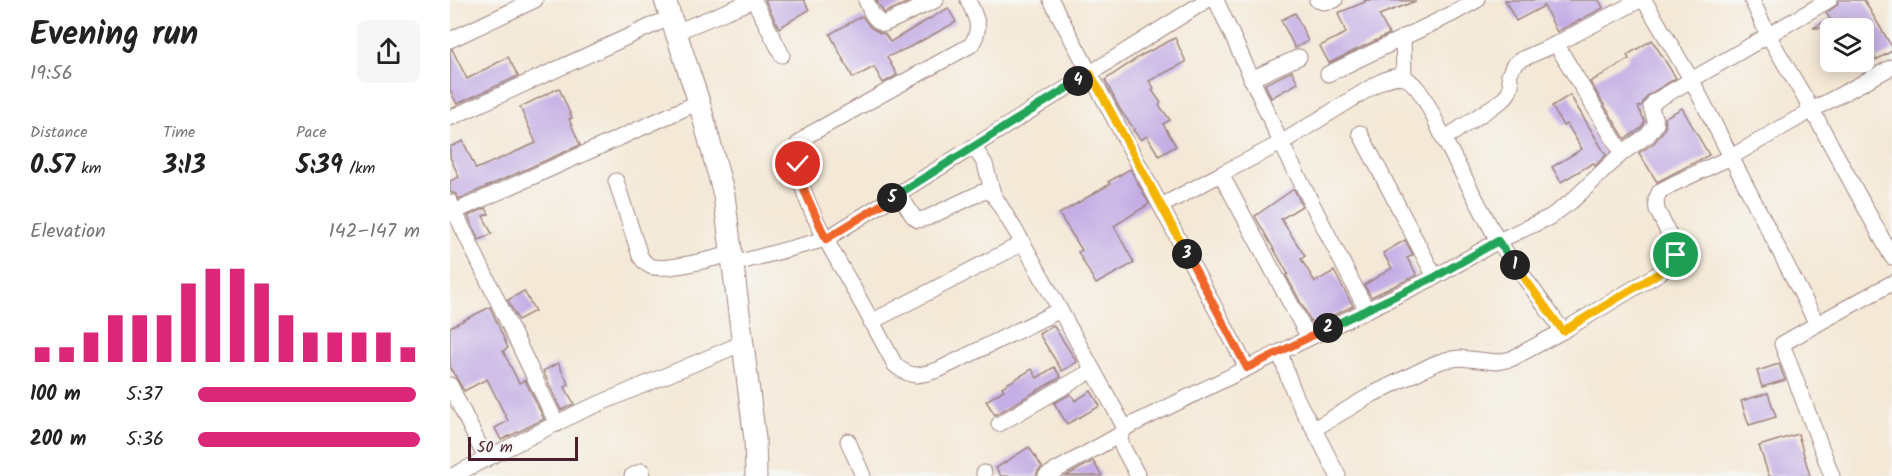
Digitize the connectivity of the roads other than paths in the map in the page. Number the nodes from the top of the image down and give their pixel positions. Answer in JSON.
{"nodes":[{"id":1,"x":535,"y":0,"type":"edge"},
{"id":2,"x":754,"y":0,"type":"edge"},
{"id":3,"x":866,"y":0,"type":"edge"},
{"id":4,"x":936,"y":0,"type":"edge"},
{"id":5,"x":968,"y":0,"type":"edge"},
{"id":6,"x":1050,"y":0,"type":"edge"},
{"id":7,"x":1207,"y":0,"type":"edge"},
{"id":8,"x":1216,"y":0,"type":"edge"},
{"id":9,"x":1317,"y":0,"type":"edge"},
{"id":10,"x":1335,"y":0,"type":"edge"},
{"id":11,"x":1477,"y":0,"type":"edge"},
{"id":12,"x":1642,"y":0,"type":"edge"},
{"id":13,"x":1752,"y":0,"type":"edge"},
{"id":14,"x":1829,"y":0,"type":"edge"},
{"id":15,"x":670,"y":16,"type":"edge"},
{"id":16,"x":1768,"y":35,"type":"junction"},
{"id":17,"x":1403,"y":38,"type":"junction"},
{"id":18,"x":450,"y":40,"type":"edge"},
{"id":19,"x":1556,"y":44,"type":"junction"},
{"id":20,"x":782,"y":54,"type":"dead end"},
{"id":21,"x":1299,"y":57,"type":"dead end"},
{"id":22,"x":1892,"y":68,"type":"edge"},
{"id":23,"x":1090,"y":73,"type":"junction"},
{"id":24,"x":1328,"y":74,"type":"dead end"},
{"id":25,"x":1404,"y":77,"type":"junction"},
{"id":26,"x":1251,"y":79,"type":"junction"},
{"id":27,"x":1690,"y":79,"type":"junction"},
{"id":28,"x":699,"y":102,"type":"junction"},
{"id":29,"x":1812,"y":110,"type":"junction"},
{"id":30,"x":450,"y":118,"type":"edge"},
{"id":31,"x":1360,"y":133,"type":"dead end"},
{"id":32,"x":1444,"y":139,"type":"junction"},
{"id":33,"x":1281,"y":143,"type":"junction"},
{"id":34,"x":974,"y":147,"type":"junction"},
{"id":35,"x":1622,"y":153,"type":"junction"},
{"id":36,"x":1731,"y":157,"type":"junction"},
{"id":37,"x":1221,"y":174,"type":"junction"},
{"id":38,"x":616,"y":181,"type":"dead end"},
{"id":39,"x":899,"y":194,"type":"junction"},
{"id":40,"x":993,"y":195,"type":"junction"},
{"id":41,"x":1161,"y":206,"type":"junction"},
{"id":42,"x":452,"y":207,"type":"edge"},
{"id":43,"x":826,"y":239,"type":"junction"},
{"id":44,"x":1498,"y":241,"type":"junction"},
{"id":45,"x":1023,"y":243,"type":"junction"},
{"id":46,"x":1892,"y":257,"type":"edge"},
{"id":47,"x":732,"y":259,"type":"junction"},
{"id":48,"x":1435,"y":277,"type":"junction"},
{"id":49,"x":1892,"y":283,"type":"edge"},
{"id":50,"x":1366,"y":309,"type":"junction"},
{"id":51,"x":1060,"y":310,"type":"junction"},
{"id":52,"x":871,"y":322,"type":"junction"},
{"id":53,"x":1817,"y":324,"type":"junction"},
{"id":54,"x":1563,"y":331,"type":"junction"},
{"id":55,"x":1309,"y":338,"type":"junction"},
{"id":56,"x":743,"y":343,"type":"junction"},
{"id":57,"x":1280,"y":352,"type":"junction"},
{"id":58,"x":1247,"y":368,"type":"junction"},
{"id":59,"x":1093,"y":370,"type":"junction"},
{"id":60,"x":450,"y":385,"type":"edge"},
{"id":61,"x":557,"y":424,"type":"junction"},
{"id":62,"x":999,"y":424,"type":"dead end"},
{"id":63,"x":1314,"y":429,"type":"junction"},
{"id":64,"x":1123,"y":431,"type":"junction"},
{"id":65,"x":848,"y":441,"type":"dead end"},
{"id":66,"x":486,"y":459,"type":"junction"},
{"id":67,"x":452,"y":476,"type":"edge"},
{"id":68,"x":756,"y":476,"type":"edge"},
{"id":69,"x":863,"y":476,"type":"edge"},
{"id":70,"x":1046,"y":476,"type":"edge"},
{"id":71,"x":1138,"y":476,"type":"edge"},
{"id":72,"x":1338,"y":476,"type":"edge"},
{"id":73,"x":1832,"y":476,"type":"edge"}],
"edges":[{"from":1,"to":18,"type":"street"},
{"from":2,"to":15,"type":"street"},
{"from":2,"to":20,"type":"street"},
{"from":3,"to":4,"type":"street"},
{"from":5,"to":43,"type":"street"},
{"from":6,"to":23,"type":"street"},
{"from":7,"to":23,"type":"street"},
{"from":8,"to":26,"type":"street"},
{"from":9,"to":10,"type":"street"},
{"from":11,"to":17,"type":"street"},
{"from":12,"to":19,"type":"street"},
{"from":12,"to":27,"type":"street"},
{"from":13,"to":16,"type":"street"},
{"from":14,"to":16,"type":"street"},
{"from":15,"to":28,"type":"main road"},
{"from":15,"to":30,"type":"street"},
{"from":16,"to":27,"type":"street"},
{"from":16,"to":29,"type":"street"},
{"from":17,"to":24,"type":"street"},
{"from":17,"to":25,"type":"street"},
{"from":19,"to":32,"type":"street"},
{"from":19,"to":35,"type":"street"},
{"from":21,"to":26,"type":"street"},
{"from":22,"to":29,"type":"street"},
{"from":23,"to":34,"type":"street"},
{"from":23,"to":41,"type":"street"},
{"from":25,"to":32,"type":"street"},
{"from":25,"to":33,"type":"street"},
{"from":26,"to":33,"type":"street"},
{"from":27,"to":35,"type":"street"},
{"from":27,"to":36,"type":"street"},
{"from":28,"to":42,"type":"street"},
{"from":28,"to":47,"type":"main road"},
{"from":29,"to":36,"type":"street"},
{"from":29,"to":46,"type":"street"},
{"from":31,"to":48,"type":"street"},
{"from":32,"to":44,"type":"street"},
{"from":33,"to":37,"type":"street"},
{"from":33,"to":50,"type":"street"},
{"from":34,"to":39,"type":"street"},
{"from":34,"to":40,"type":"street"},
{"from":35,"to":44,"type":"street"},
{"from":36,"to":53,"type":"street"},
{"from":36,"to":54,"type":"street"},
{"from":37,"to":41,"type":"street"},
{"from":37,"to":55,"type":"street"},
{"from":38,"to":47,"type":"street"},
{"from":39,"to":40,"type":"street"},
{"from":39,"to":43,"type":"street"},
{"from":40,"to":45,"type":"street"},
{"from":41,"to":58,"type":"street"},
{"from":42,"to":61,"type":"street"},
{"from":43,"to":47,"type":"street"},
{"from":43,"to":52,"type":"street"},
{"from":44,"to":48,"type":"street"},
{"from":44,"to":54,"type":"street"},
{"from":45,"to":51,"type":"street"},
{"from":45,"to":52,"type":"street"},
{"from":47,"to":56,"type":"main road"},
{"from":48,"to":50,"type":"street"},
{"from":49,"to":53,"type":"street"},
{"from":50,"to":55,"type":"street"},
{"from":51,"to":52,"type":"street"},
{"from":51,"to":59,"type":"street"},
{"from":53,"to":73,"type":"street"},
{"from":54,"to":63,"type":"street"},
{"from":55,"to":57,"type":"street"},
{"from":56,"to":61,"type":"street"},
{"from":56,"to":68,"type":"main road"},
{"from":57,"to":58,"type":"street"},
{"from":57,"to":63,"type":"street"},
{"from":58,"to":64,"type":"street"},
{"from":59,"to":62,"type":"street"},
{"from":59,"to":64,"type":"street"},
{"from":60,"to":66,"type":"street"},
{"from":61,"to":66,"type":"street"},
{"from":63,"to":72,"type":"street"},
{"from":64,"to":70,"type":"street"},
{"from":64,"to":71,"type":"street"},
{"from":65,"to":69,"type":"street"},
{"from":66,"to":67,"type":"street"}]}
